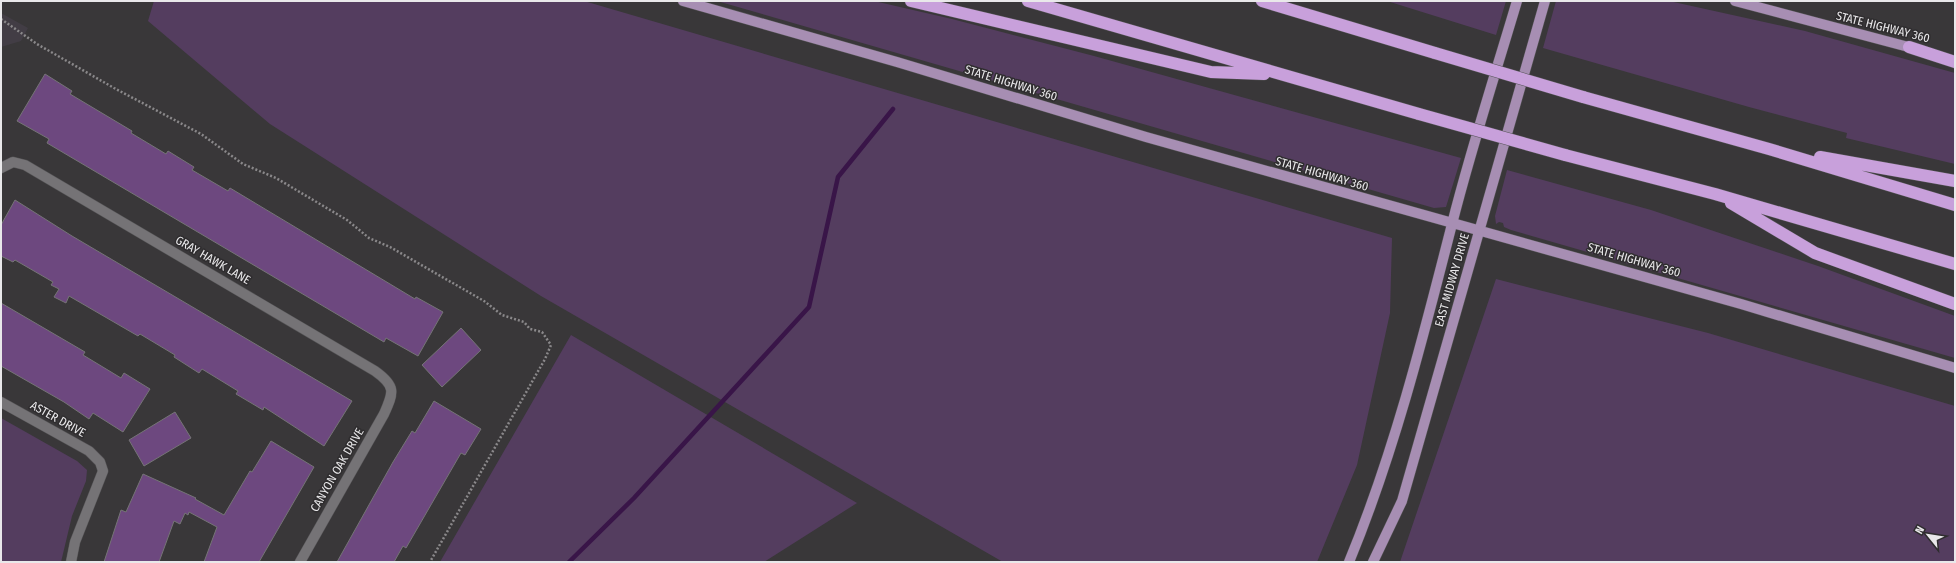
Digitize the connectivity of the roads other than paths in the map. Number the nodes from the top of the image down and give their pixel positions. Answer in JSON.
{"nodes":[{"id":1,"x":683,"y":1,"type":"edge"},
{"id":2,"x":911,"y":1,"type":"edge"},
{"id":3,"x":1028,"y":1,"type":"edge"},
{"id":4,"x":1262,"y":1,"type":"edge"},
{"id":5,"x":1517,"y":1,"type":"edge"},
{"id":6,"x":1545,"y":1,"type":"edge"},
{"id":7,"x":1735,"y":1,"type":"edge"},
{"id":8,"x":1909,"y":47,"type":"junction"},
{"id":9,"x":1955,"y":58,"type":"edge"},
{"id":10,"x":1955,"y":62,"type":"edge"},
{"id":11,"x":1282,"y":74,"type":"junction"},
{"id":12,"x":1769,"y":149,"type":"junction"},
{"id":13,"x":1,"y":168,"type":"edge"},
{"id":14,"x":1955,"y":181,"type":"edge"},
{"id":15,"x":1715,"y":194,"type":"junction"},
{"id":16,"x":1955,"y":205,"type":"edge"},
{"id":17,"x":1452,"y":223,"type":"junction"},
{"id":18,"x":1480,"y":230,"type":"junction"},
{"id":19,"x":1955,"y":264,"type":"edge"},
{"id":20,"x":1955,"y":304,"type":"edge"},
{"id":21,"x":1955,"y":368,"type":"edge"},
{"id":22,"x":392,"y":390,"type":"joint"},
{"id":23,"x":1,"y":402,"type":"edge"},
{"id":24,"x":71,"y":562,"type":"edge"},
{"id":25,"x":300,"y":562,"type":"edge"},
{"id":26,"x":1350,"y":562,"type":"edge"},
{"id":27,"x":1373,"y":562,"type":"edge"}],
"edges":[{"from":1,"to":17,"type":"main road","name":"STATE HIGHWAY 360"},
{"from":2,"to":11,"type":"highway"},
{"from":3,"to":11,"type":"highway"},
{"from":4,"to":12,"type":"highway","bridge":true},
{"from":5,"to":17,"type":"main road","name":"EAST MIDWAY DRIVE"},
{"from":6,"to":18,"type":"main road","name":"EAST MIDWAY DRIVE"},
{"from":7,"to":8,"type":"main road","name":"STATE HIGHWAY 360"},
{"from":8,"to":9,"type":"main road","name":"STATE HIGHWAY 360"},
{"from":8,"to":10,"type":"highway"},
{"from":11,"to":15,"type":"highway","bridge":true},
{"from":12,"to":14,"type":"highway"},
{"from":12,"to":16,"type":"highway"},
{"from":13,"to":22,"type":"street","name":"GRAY HAWK LANE"},
{"from":15,"to":19,"type":"highway"},
{"from":15,"to":20,"type":"highway"},
{"from":17,"to":18,"type":"main road","name":"STATE HIGHWAY 360"},
{"from":17,"to":26,"type":"main road","name":"EAST MIDWAY DRIVE"},
{"from":18,"to":21,"type":"main road","name":"STATE HIGHWAY 360"},
{"from":18,"to":27,"type":"main road","name":"EAST MIDWAY DRIVE"},
{"from":22,"to":25,"type":"street","name":"CANYON OAK DRIVE"},
{"from":23,"to":24,"type":"street","name":"ASTER DRIVE"}]}
